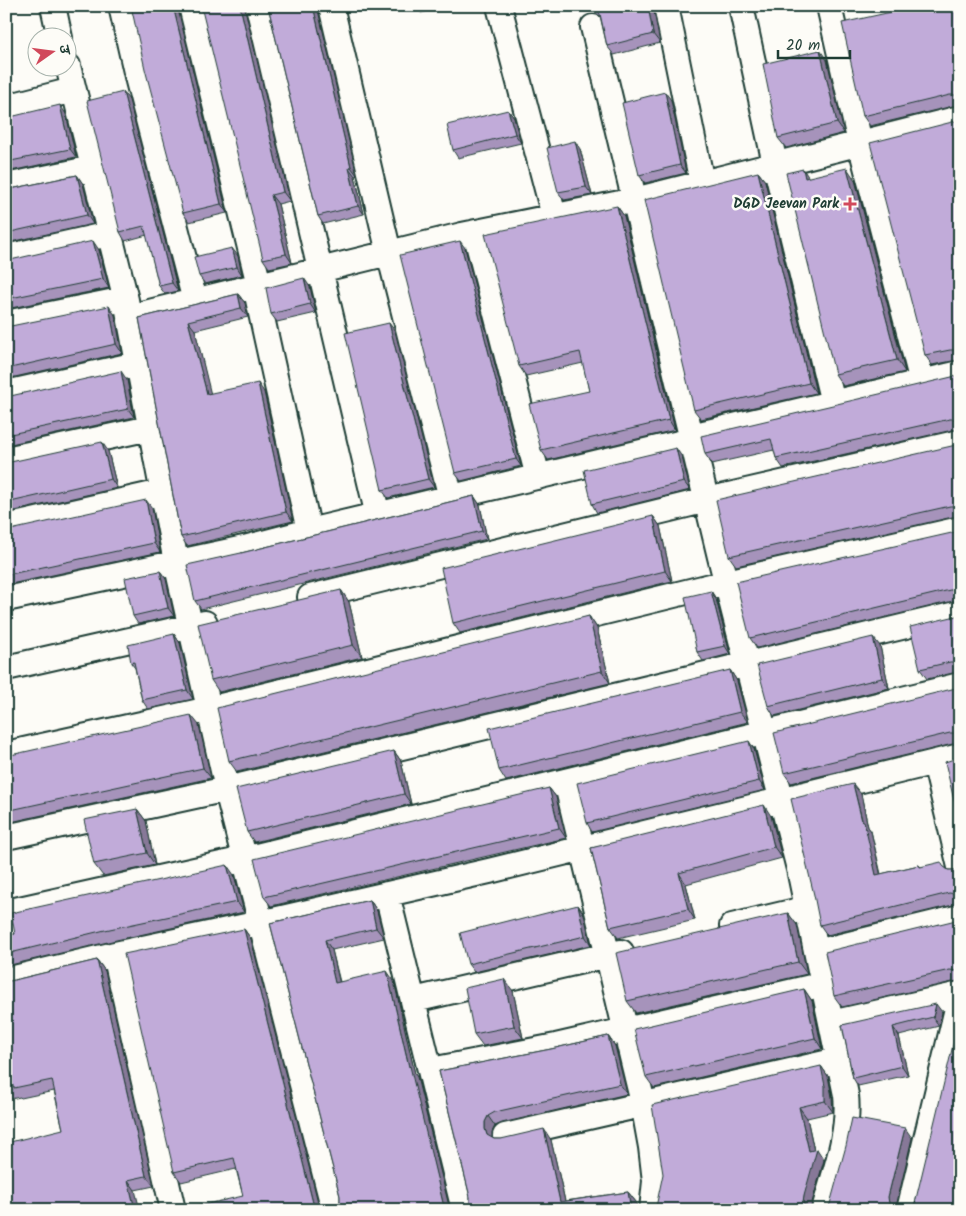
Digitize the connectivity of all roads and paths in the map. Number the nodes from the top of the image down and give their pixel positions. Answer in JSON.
{"nodes":[{"id":1,"x":53,"y":6,"type":"edge"},
{"id":2,"x":121,"y":6,"type":"edge"},
{"id":3,"x":191,"y":6,"type":"edge"},
{"id":4,"x":258,"y":6,"type":"edge"},
{"id":5,"x":331,"y":6,"type":"edge"},
{"id":6,"x":498,"y":6,"type":"edge"},
{"id":7,"x":666,"y":6,"type":"edge"},
{"id":8,"x":740,"y":6,"type":"edge"},
{"id":9,"x":829,"y":6,"type":"edge"},
{"id":10,"x":593,"y":27,"type":"dead end"},
{"id":11,"x":58,"y":28,"type":"edge"},
{"id":12,"x":70,"y":78,"type":"edge"},
{"id":13,"x":73,"y":90,"type":"junction"},
{"id":14,"x":6,"y":107,"type":"edge"},
{"id":15,"x":960,"y":118,"type":"edge"},
{"id":16,"x":860,"y":144,"type":"junction"},
{"id":17,"x":775,"y":164,"type":"junction"},
{"id":18,"x":93,"y":168,"type":"junction"},
{"id":19,"x":702,"y":183,"type":"junction"},
{"id":20,"x":6,"y":186,"type":"edge"},
{"id":21,"x":635,"y":200,"type":"junction"},
{"id":22,"x":554,"y":216,"type":"junction"},
{"id":23,"x":475,"y":232,"type":"junction"},
{"id":24,"x":109,"y":234,"type":"junction"},
{"id":25,"x":389,"y":253,"type":"junction"},
{"id":26,"x":6,"y":257,"type":"edge"},
{"id":27,"x":319,"y":270,"type":"junction"},
{"id":28,"x":257,"y":286,"type":"junction"},
{"id":29,"x":195,"y":301,"type":"junction"},
{"id":30,"x":127,"y":308,"type":"junction"},
{"id":31,"x":6,"y":323,"type":"edge"},
{"id":32,"x":137,"y":364,"type":"junction"},
{"id":33,"x":960,"y":373,"type":"edge"},
{"id":34,"x":922,"y":382,"type":"junction"},
{"id":35,"x":6,"y":393,"type":"edge"},
{"id":36,"x":833,"y":403,"type":"junction"},
{"id":37,"x":150,"y":428,"type":"junction"},
{"id":38,"x":692,"y":438,"type":"junction"},
{"id":39,"x":960,"y":442,"type":"edge"},
{"id":40,"x":6,"y":459,"type":"edge"},
{"id":41,"x":538,"y":477,"type":"junction"},
{"id":42,"x":162,"y":492,"type":"junction"},
{"id":43,"x":451,"y":498,"type":"junction"},
{"id":44,"x":707,"y":500,"type":"junction"},
{"id":45,"x":378,"y":516,"type":"junction"},
{"id":46,"x":6,"y":527,"type":"edge"},
{"id":47,"x":960,"y":530,"type":"edge"},
{"id":48,"x":309,"y":531,"type":"junction"},
{"id":49,"x":176,"y":562,"type":"junction"},
{"id":50,"x":727,"y":582,"type":"junction"},
{"id":51,"x":6,"y":599,"type":"edge"},
{"id":52,"x":286,"y":603,"type":"edge"},
{"id":53,"x":960,"y":612,"type":"edge"},
{"id":54,"x":229,"y":617,"type":"edge"},
{"id":55,"x":191,"y":626,"type":"junction"},
{"id":56,"x":747,"y":663,"type":"junction"},
{"id":57,"x":6,"y":668,"type":"edge"},
{"id":58,"x":960,"y":686,"type":"edge"},
{"id":59,"x":209,"y":709,"type":"junction"},
{"id":60,"x":765,"y":734,"type":"junction"},
{"id":61,"x":6,"y":754,"type":"edge"},
{"id":62,"x":960,"y":756,"type":"edge"},
{"id":63,"x":935,"y":762,"type":"junction"},
{"id":64,"x":566,"y":781,"type":"junction"},
{"id":65,"x":227,"y":789,"type":"junction"},
{"id":66,"x":782,"y":800,"type":"junction"},
{"id":67,"x":6,"y":837,"type":"edge"},
{"id":68,"x":582,"y":849,"type":"junction"},
{"id":69,"x":244,"y":859,"type":"junction"},
{"id":70,"x":960,"y":866,"type":"edge"},
{"id":71,"x":387,"y":894,"type":"junction"},
{"id":72,"x":808,"y":908,"type":"junction"},
{"id":73,"x":6,"y":912,"type":"edge"},
{"id":74,"x":960,"y":917,"type":"edge"},
{"id":75,"x":260,"y":924,"type":"junction"},
{"id":76,"x":712,"y":931,"type":"edge"},
{"id":77,"x":645,"y":947,"type":"edge"},
{"id":78,"x":817,"y":952,"type":"junction"},
{"id":79,"x":115,"y":954,"type":"junction"},
{"id":80,"x":607,"y":956,"type":"junction"},
{"id":81,"x":6,"y":980,"type":"edge"},
{"id":82,"x":824,"y":984,"type":"junction"},
{"id":83,"x":960,"y":995,"type":"edge"},
{"id":84,"x":414,"y":1000,"type":"junction"},
{"id":85,"x":831,"y":1023,"type":"junction"},
{"id":86,"x":625,"y":1029,"type":"junction"},
{"id":87,"x":838,"y":1060,"type":"junction"},
{"id":88,"x":431,"y":1070,"type":"junction"},
{"id":89,"x":643,"y":1103,"type":"junction"},
{"id":90,"x":505,"y":1136,"type":"edge"},
{"id":91,"x":173,"y":1210,"type":"edge"},
{"id":92,"x":334,"y":1210,"type":"edge"},
{"id":93,"x":464,"y":1210,"type":"edge"},
{"id":94,"x":652,"y":1210,"type":"edge"},
{"id":95,"x":824,"y":1210,"type":"edge"},
{"id":96,"x":909,"y":1210,"type":"edge"}],
"edges":[{"from":1,"to":11,"type":"street"},
{"from":2,"to":29,"type":"street"},
{"from":3,"to":28,"type":"street"},
{"from":4,"to":27,"type":"street"},
{"from":5,"to":25,"type":"street"},
{"from":6,"to":22,"type":"street"},
{"from":7,"to":19,"type":"street"},
{"from":8,"to":17,"type":"street"},
{"from":9,"to":16,"type":"street"},
{"from":10,"to":21,"type":"street"},
{"from":12,"to":13,"type":"street"},
{"from":13,"to":14,"type":"street"},
{"from":13,"to":18,"type":"street"},
{"from":15,"to":16,"type":"street"},
{"from":16,"to":17,"type":"street"},
{"from":16,"to":34,"type":"street"},
{"from":17,"to":19,"type":"street"},
{"from":17,"to":36,"type":"street"},
{"from":18,"to":20,"type":"street"},
{"from":18,"to":24,"type":"street"},
{"from":19,"to":21,"type":"street"},
{"from":21,"to":22,"type":"street"},
{"from":21,"to":38,"type":"street"},
{"from":22,"to":23,"type":"street"},
{"from":23,"to":25,"type":"street"},
{"from":23,"to":41,"type":"street"},
{"from":24,"to":26,"type":"street"},
{"from":24,"to":30,"type":"street"},
{"from":25,"to":27,"type":"street"},
{"from":25,"to":43,"type":"street"},
{"from":27,"to":28,"type":"street"},
{"from":27,"to":45,"type":"street"},
{"from":28,"to":29,"type":"street"},
{"from":28,"to":48,"type":"street"},
{"from":29,"to":30,"type":"street"},
{"from":30,"to":31,"type":"street"},
{"from":30,"to":32,"type":"street"},
{"from":32,"to":35,"type":"street"},
{"from":32,"to":37,"type":"street"},
{"from":33,"to":34,"type":"street"},
{"from":34,"to":36,"type":"street"},
{"from":36,"to":38,"type":"street"},
{"from":37,"to":40,"type":"street"},
{"from":37,"to":42,"type":"street"},
{"from":38,"to":41,"type":"street"},
{"from":38,"to":44,"type":"street"},
{"from":39,"to":44,"type":"street"},
{"from":41,"to":43,"type":"street"},
{"from":42,"to":46,"type":"street"},
{"from":42,"to":49,"type":"street"},
{"from":43,"to":45,"type":"street"},
{"from":44,"to":50,"type":"street"},
{"from":44,"to":52,"type":"street"},
{"from":45,"to":48,"type":"street"},
{"from":47,"to":50,"type":"street"},
{"from":48,"to":49,"type":"street"},
{"from":49,"to":51,"type":"street"},
{"from":49,"to":55,"type":"street"},
{"from":50,"to":56,"type":"street"},
{"from":50,"to":59,"type":"street"},
{"from":53,"to":56,"type":"street"},
{"from":54,"to":55,"type":"street"},
{"from":55,"to":57,"type":"street"},
{"from":55,"to":59,"type":"street"},
{"from":56,"to":60,"type":"street"},
{"from":56,"to":65,"type":"street"},
{"from":58,"to":60,"type":"street"},
{"from":59,"to":61,"type":"street"},
{"from":59,"to":65,"type":"street"},
{"from":60,"to":64,"type":"street"},
{"from":60,"to":66,"type":"street"},
{"from":62,"to":63,"type":"street"},
{"from":63,"to":66,"type":"street"},
{"from":63,"to":70,"type":"street"},
{"from":64,"to":68,"type":"street"},
{"from":64,"to":69,"type":"street"},
{"from":65,"to":67,"type":"street"},
{"from":65,"to":69,"type":"street"},
{"from":66,"to":68,"type":"street"},
{"from":66,"to":72,"type":"street"},
{"from":68,"to":71,"type":"street"},
{"from":68,"to":80,"type":"street"},
{"from":69,"to":73,"type":"street"},
{"from":69,"to":75,"type":"street"},
{"from":71,"to":75,"type":"street"},
{"from":71,"to":84,"type":"street"},
{"from":72,"to":76,"type":"street"},
{"from":72,"to":78,"type":"street"},
{"from":74,"to":78,"type":"street"},
{"from":75,"to":79,"type":"street"},
{"from":75,"to":92,"type":"street"},
{"from":77,"to":80,"type":"street"},
{"from":78,"to":82,"type":"street"},
{"from":79,"to":81,"type":"street"},
{"from":79,"to":91,"type":"street"},
{"from":80,"to":84,"type":"street"},
{"from":80,"to":86,"type":"street"},
{"from":82,"to":85,"type":"street"},
{"from":82,"to":86,"type":"street"},
{"from":83,"to":85,"type":"street"},
{"from":83,"to":96,"type":"street"},
{"from":84,"to":88,"type":"street"},
{"from":85,"to":87,"type":"street"},
{"from":86,"to":88,"type":"street"},
{"from":86,"to":89,"type":"street"},
{"from":87,"to":89,"type":"street"},
{"from":87,"to":95,"type":"street"},
{"from":88,"to":93,"type":"street"},
{"from":89,"to":90,"type":"street"},
{"from":89,"to":94,"type":"street"}]}
